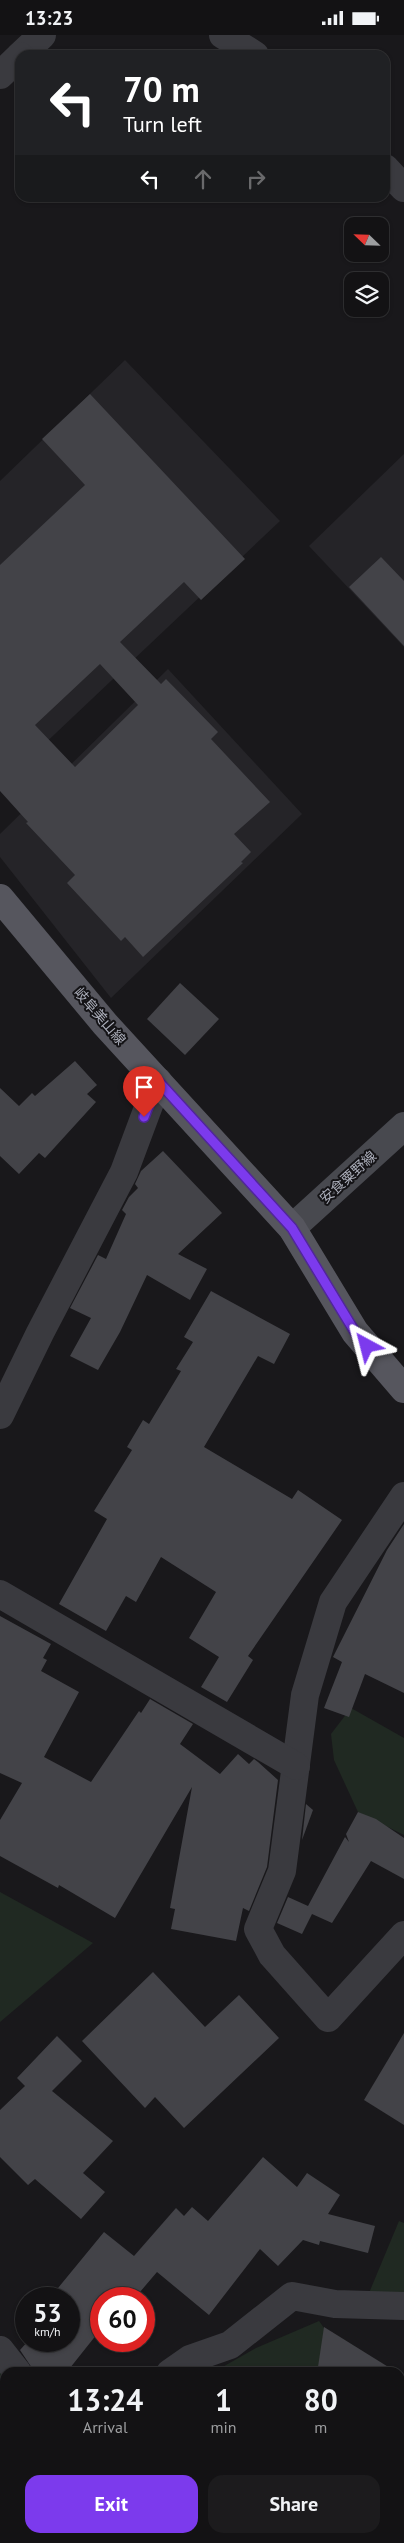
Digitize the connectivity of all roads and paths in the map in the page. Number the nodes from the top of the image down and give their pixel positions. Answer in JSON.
{"nodes":[{"id":1,"x":42,"y":35,"type":"edge"},
{"id":2,"x":224,"y":35,"type":"edge"},
{"id":3,"x":26,"y":50,"type":"edge"},
{"id":4,"x":247,"y":50,"type":"edge"},
{"id":5,"x":15,"y":60,"type":"edge"},
{"id":6,"x":0,"y":75,"type":"edge"},
{"id":7,"x":390,"y":173,"type":"edge"},
{"id":8,"x":404,"y":188,"type":"edge"},
{"id":9,"x":0,"y":898,"type":"edge"},
{"id":10,"x":158,"y":1081,"type":"junction"},
{"id":11,"x":404,"y":1126,"type":"edge"},
{"id":12,"x":292,"y":1228,"type":"junction"},
{"id":13,"x":404,"y":1389,"type":"edge"},
{"id":14,"x":0,"y":1415,"type":"edge"},
{"id":15,"x":404,"y":1496,"type":"edge"},
{"id":16,"x":0,"y":1595,"type":"edge"},
{"id":17,"x":296,"y":1767,"type":"junction"},
{"id":18,"x":404,"y":1935,"type":"edge"},
{"id":19,"x":404,"y":2306,"type":"edge"},
{"id":20,"x":0,"y":2350,"type":"edge"},
{"id":21,"x":13,"y":2367,"type":"edge"},
{"id":22,"x":179,"y":2367,"type":"edge"}],
"edges":[{"from":1,"to":3,"type":"street"},
{"from":2,"to":4,"type":"street"},
{"from":5,"to":6,"type":"street"},
{"from":7,"to":8,"type":"street"},
{"from":9,"to":10,"type":"main road","name":"岐阜美山線"},
{"from":10,"to":12,"type":"main road","name":"岐阜美山線"},
{"from":10,"to":14,"type":"street"},
{"from":11,"to":12,"type":"main road","name":"安食粟野線"},
{"from":12,"to":13,"type":"main road","name":"岐阜美山線"},
{"from":15,"to":17,"type":"street"},
{"from":16,"to":17,"type":"street"},
{"from":17,"to":18,"type":"street"},
{"from":19,"to":22,"type":"street"},
{"from":20,"to":21,"type":"street"}]}
